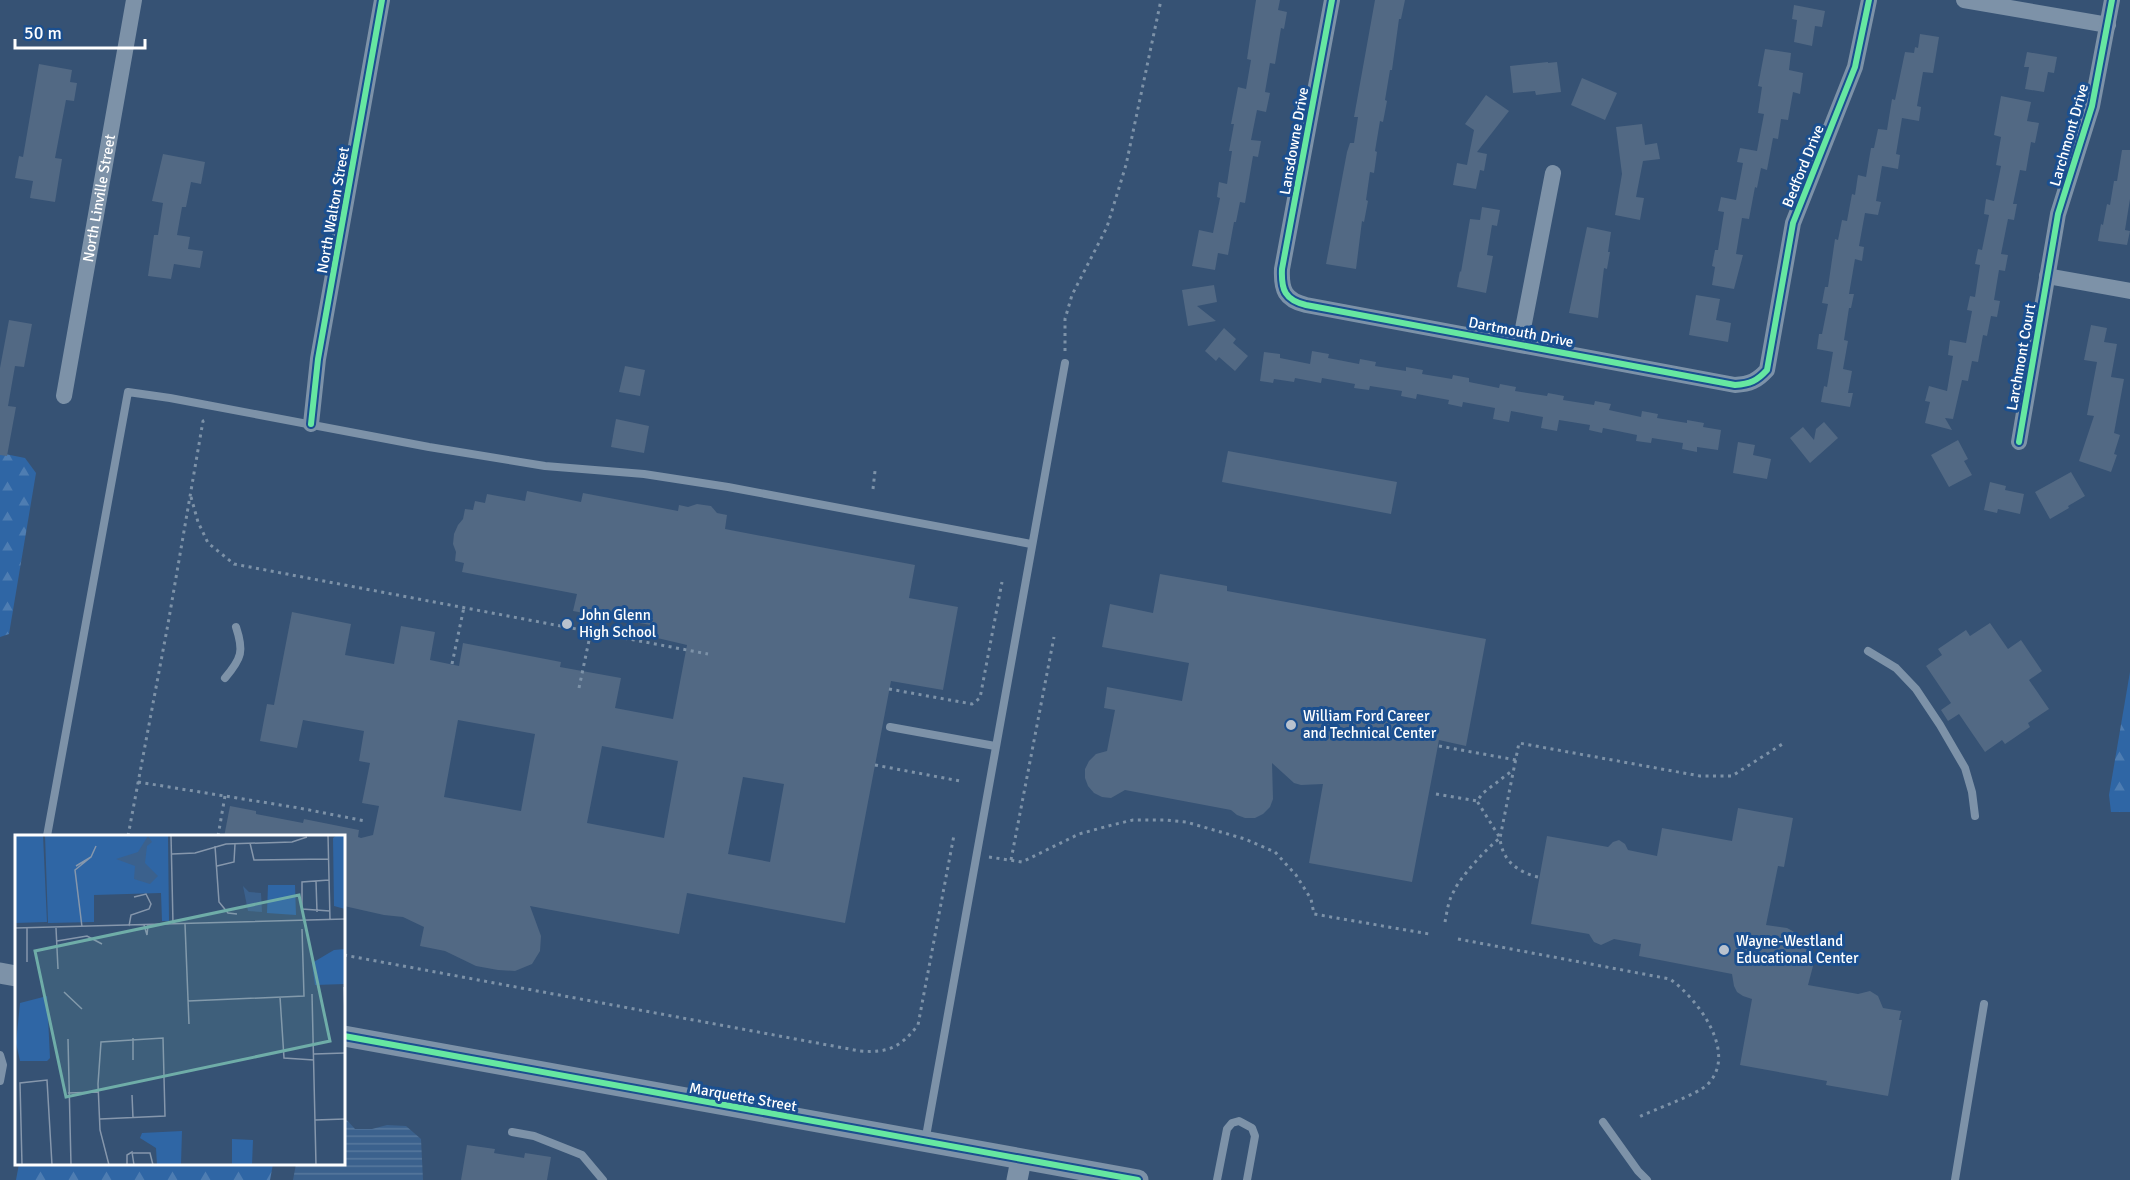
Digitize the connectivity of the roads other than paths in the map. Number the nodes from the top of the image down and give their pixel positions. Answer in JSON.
{"nodes":[{"id":1,"x":134,"y":0,"type":"edge"},
{"id":2,"x":382,"y":0,"type":"edge"},
{"id":3,"x":1332,"y":0,"type":"edge"},
{"id":4,"x":1869,"y":0,"type":"edge"},
{"id":5,"x":1964,"y":0,"type":"edge"},
{"id":6,"x":2112,"y":0,"type":"edge"},
{"id":7,"x":2108,"y":25,"type":"junction"},
{"id":8,"x":1553,"y":173,"type":"dead end"},
{"id":9,"x":2047,"y":276,"type":"junction"},
{"id":10,"x":1283,"y":287,"type":"joint"},
{"id":11,"x":2130,"y":291,"type":"edge"},
{"id":12,"x":1520,"y":344,"type":"junction"},
{"id":13,"x":1065,"y":363,"type":"road end"},
{"id":14,"x":1760,"y":377,"type":"joint"},
{"id":15,"x":64,"y":396,"type":"dead end"},
{"id":16,"x":311,"y":424,"type":"junction"},
{"id":17,"x":2019,"y":442,"type":"dead end"},
{"id":18,"x":1031,"y":544,"type":"junction"},
{"id":19,"x":236,"y":627,"type":"dead end"},
{"id":20,"x":1868,"y":651,"type":"dead end"},
{"id":21,"x":225,"y":678,"type":"dead end"},
{"id":22,"x":890,"y":728,"type":"dead end"},
{"id":23,"x":995,"y":746,"type":"junction"},
{"id":24,"x":1975,"y":816,"type":"dead end"},
{"id":25,"x":47,"y":835,"type":"edge"},
{"id":26,"x":0,"y":973,"type":"edge"},
{"id":27,"x":15,"y":976,"type":"edge"},
{"id":28,"x":1984,"y":1004,"type":"dead end"},
{"id":29,"x":345,"y":1036,"type":"edge"},
{"id":30,"x":0,"y":1055,"type":"edge"},
{"id":31,"x":0,"y":1081,"type":"edge"},
{"id":32,"x":1603,"y":1122,"type":"dead end"},
{"id":33,"x":512,"y":1132,"type":"dead end"},
{"id":34,"x":925,"y":1143,"type":"junction"},
{"id":35,"x":1019,"y":1170,"type":"edge"},
{"id":36,"x":603,"y":1180,"type":"edge"},
{"id":37,"x":1138,"y":1180,"type":"edge"},
{"id":38,"x":1217,"y":1180,"type":"edge"},
{"id":39,"x":1247,"y":1180,"type":"edge"},
{"id":40,"x":1647,"y":1180,"type":"edge"},
{"id":41,"x":1955,"y":1180,"type":"edge"}],
"edges":[{"from":1,"to":15,"type":"street","name":"North Linville Street"},
{"from":2,"to":16,"type":"street","name":"North Walton Street"},
{"from":3,"to":10,"type":"street","name":"Lansdowne Drive"},
{"from":4,"to":14,"type":"street","name":"Bedford Drive"},
{"from":5,"to":7,"type":"street"},
{"from":6,"to":7,"type":"street","name":"Larchmont Drive"},
{"from":7,"to":9,"type":"street","name":"Larchmont Drive"},
{"from":8,"to":12,"type":"street"},
{"from":9,"to":11,"type":"street"},
{"from":9,"to":17,"type":"street","name":"Larchmont Court"},
{"from":10,"to":12,"type":"street","name":"Dartmouth Drive"},
{"from":12,"to":14,"type":"street","name":"Dartmouth Drive"},
{"from":13,"to":18,"type":"lane"},
{"from":16,"to":18,"type":"lane"},
{"from":16,"to":25,"type":"lane"},
{"from":18,"to":23,"type":"lane"},
{"from":19,"to":21,"type":"lane"},
{"from":20,"to":24,"type":"lane"},
{"from":22,"to":23,"type":"lane"},
{"from":23,"to":34,"type":"lane"},
{"from":26,"to":27,"type":"street"},
{"from":28,"to":41,"type":"lane"},
{"from":29,"to":34,"type":"street","name":"Marquette Street"},
{"from":30,"to":31,"type":"lane"},
{"from":32,"to":40,"type":"lane"},
{"from":33,"to":36,"type":"lane"},
{"from":34,"to":35,"type":"street","name":"Marquette Street"},
{"from":35,"to":37,"type":"street","name":"Marquette Street"},
{"from":38,"to":39,"type":"lane"}]}
